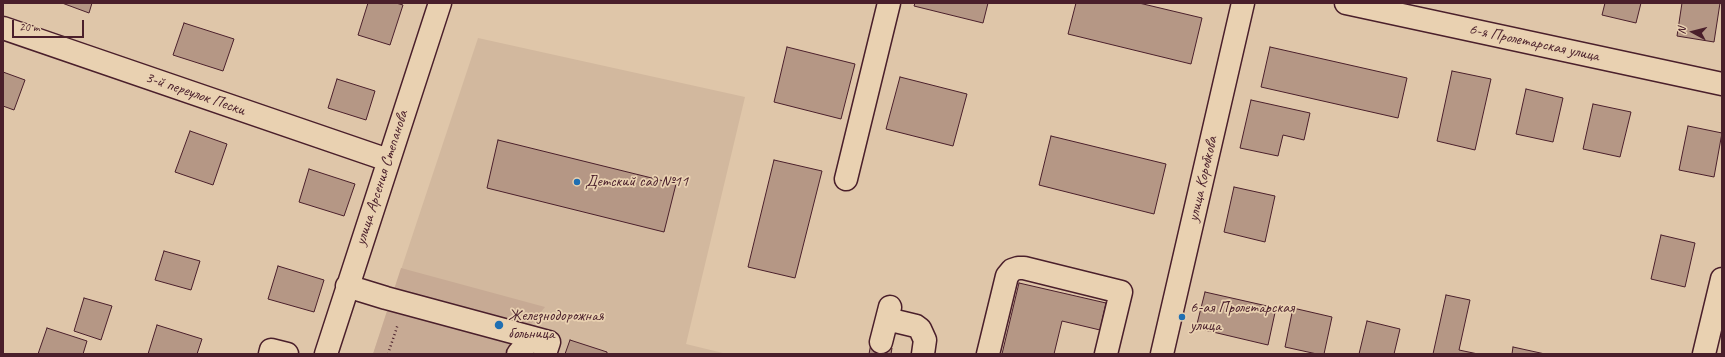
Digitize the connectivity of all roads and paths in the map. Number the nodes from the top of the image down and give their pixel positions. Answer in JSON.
{"nodes":[{"id":1,"x":440,"y":3,"type":"edge"},
{"id":2,"x":888,"y":3,"type":"edge"},
{"id":3,"x":1244,"y":3,"type":"edge"},
{"id":4,"x":1346,"y":3,"type":"edge"},
{"id":5,"x":3,"y":28,"type":"edge"},
{"id":6,"x":1722,"y":84,"type":"edge"},
{"id":7,"x":388,"y":160,"type":"junction"},
{"id":8,"x":846,"y":179,"type":"dead end"},
{"id":9,"x":1722,"y":279,"type":"edge"},
{"id":10,"x":348,"y":286,"type":"junction"},
{"id":11,"x":405,"y":304,"type":"junction"},
{"id":12,"x":881,"y":342,"type":"dead end"},
{"id":13,"x":538,"y":346,"type":"edge"},
{"id":14,"x":270,"y":354,"type":"edge"},
{"id":15,"x":287,"y":354,"type":"edge"},
{"id":16,"x":326,"y":354,"type":"edge"},
{"id":17,"x":388,"y":354,"type":"edge"},
{"id":18,"x":518,"y":354,"type":"edge"},
{"id":19,"x":924,"y":354,"type":"edge"},
{"id":20,"x":988,"y":354,"type":"edge"},
{"id":21,"x":1107,"y":354,"type":"edge"},
{"id":22,"x":1162,"y":354,"type":"edge"},
{"id":23,"x":1704,"y":354,"type":"edge"}],
"edges":[{"from":1,"to":7,"type":"street","name":"улица Арсения Степанова"},
{"from":2,"to":8,"type":"street"},
{"from":3,"to":22,"type":"street","name":"улица Коробкова"},
{"from":4,"to":6,"type":"street","name":"6-я Пролетарская улица"},
{"from":5,"to":7,"type":"street","name":"3-й переулок Пески"},
{"from":7,"to":10,"type":"street","name":"улица Арсения Степанова"},
{"from":9,"to":23,"type":"street"},
{"from":10,"to":11,"type":"street"},
{"from":10,"to":16,"type":"street","name":"улица Арсения Степанова"},
{"from":11,"to":13,"type":"street"},
{"from":11,"to":17,"type":"path"},
{"from":12,"to":19,"type":"street"},
{"from":13,"to":18,"type":"street"},
{"from":14,"to":15,"type":"street"},
{"from":20,"to":21,"type":"street"}]}
